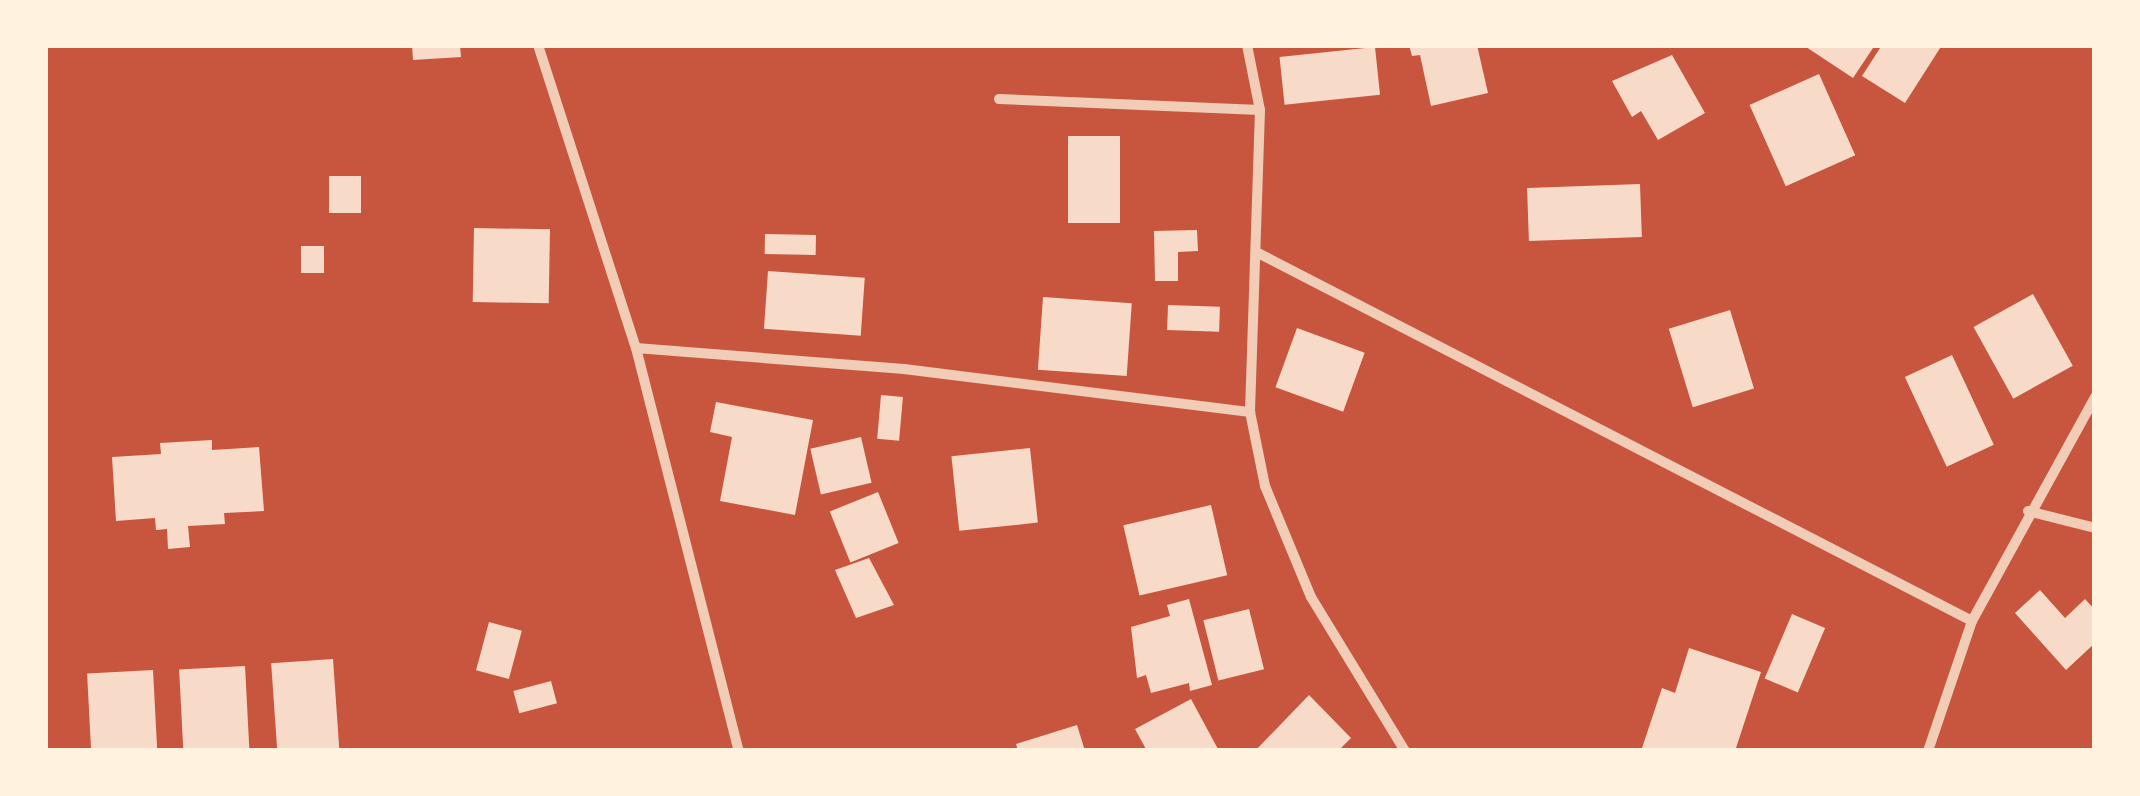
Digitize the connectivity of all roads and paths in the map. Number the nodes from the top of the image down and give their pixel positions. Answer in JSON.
{"nodes":[{"id":1,"x":538,"y":45,"type":"edge"},
{"id":2,"x":1248,"y":45,"type":"edge"},
{"id":3,"x":998,"y":100,"type":"dead end"},
{"id":4,"x":1260,"y":110,"type":"junction"},
{"id":5,"x":1256,"y":252,"type":"junction"},
{"id":6,"x":636,"y":348,"type":"junction"},
{"id":7,"x":2095,"y":398,"type":"edge"},
{"id":8,"x":1250,"y":412,"type":"junction"},
{"id":9,"x":2028,"y":512,"type":"junction"},
{"id":10,"x":2095,"y":528,"type":"edge"},
{"id":11,"x":1972,"y":622,"type":"junction"},
{"id":12,"x":738,"y":751,"type":"edge"},
{"id":13,"x":1405,"y":751,"type":"edge"},
{"id":14,"x":1928,"y":751,"type":"edge"}],
"edges":[{"from":1,"to":6,"type":"street"},
{"from":2,"to":4,"type":"street"},
{"from":3,"to":4,"type":"street"},
{"from":4,"to":5,"type":"street"},
{"from":5,"to":8,"type":"street"},
{"from":5,"to":11,"type":"street"},
{"from":6,"to":8,"type":"street"},
{"from":6,"to":12,"type":"street"},
{"from":7,"to":9,"type":"street"},
{"from":8,"to":13,"type":"street"},
{"from":9,"to":10,"type":"street"},
{"from":9,"to":11,"type":"street"},
{"from":11,"to":14,"type":"street"}]}
